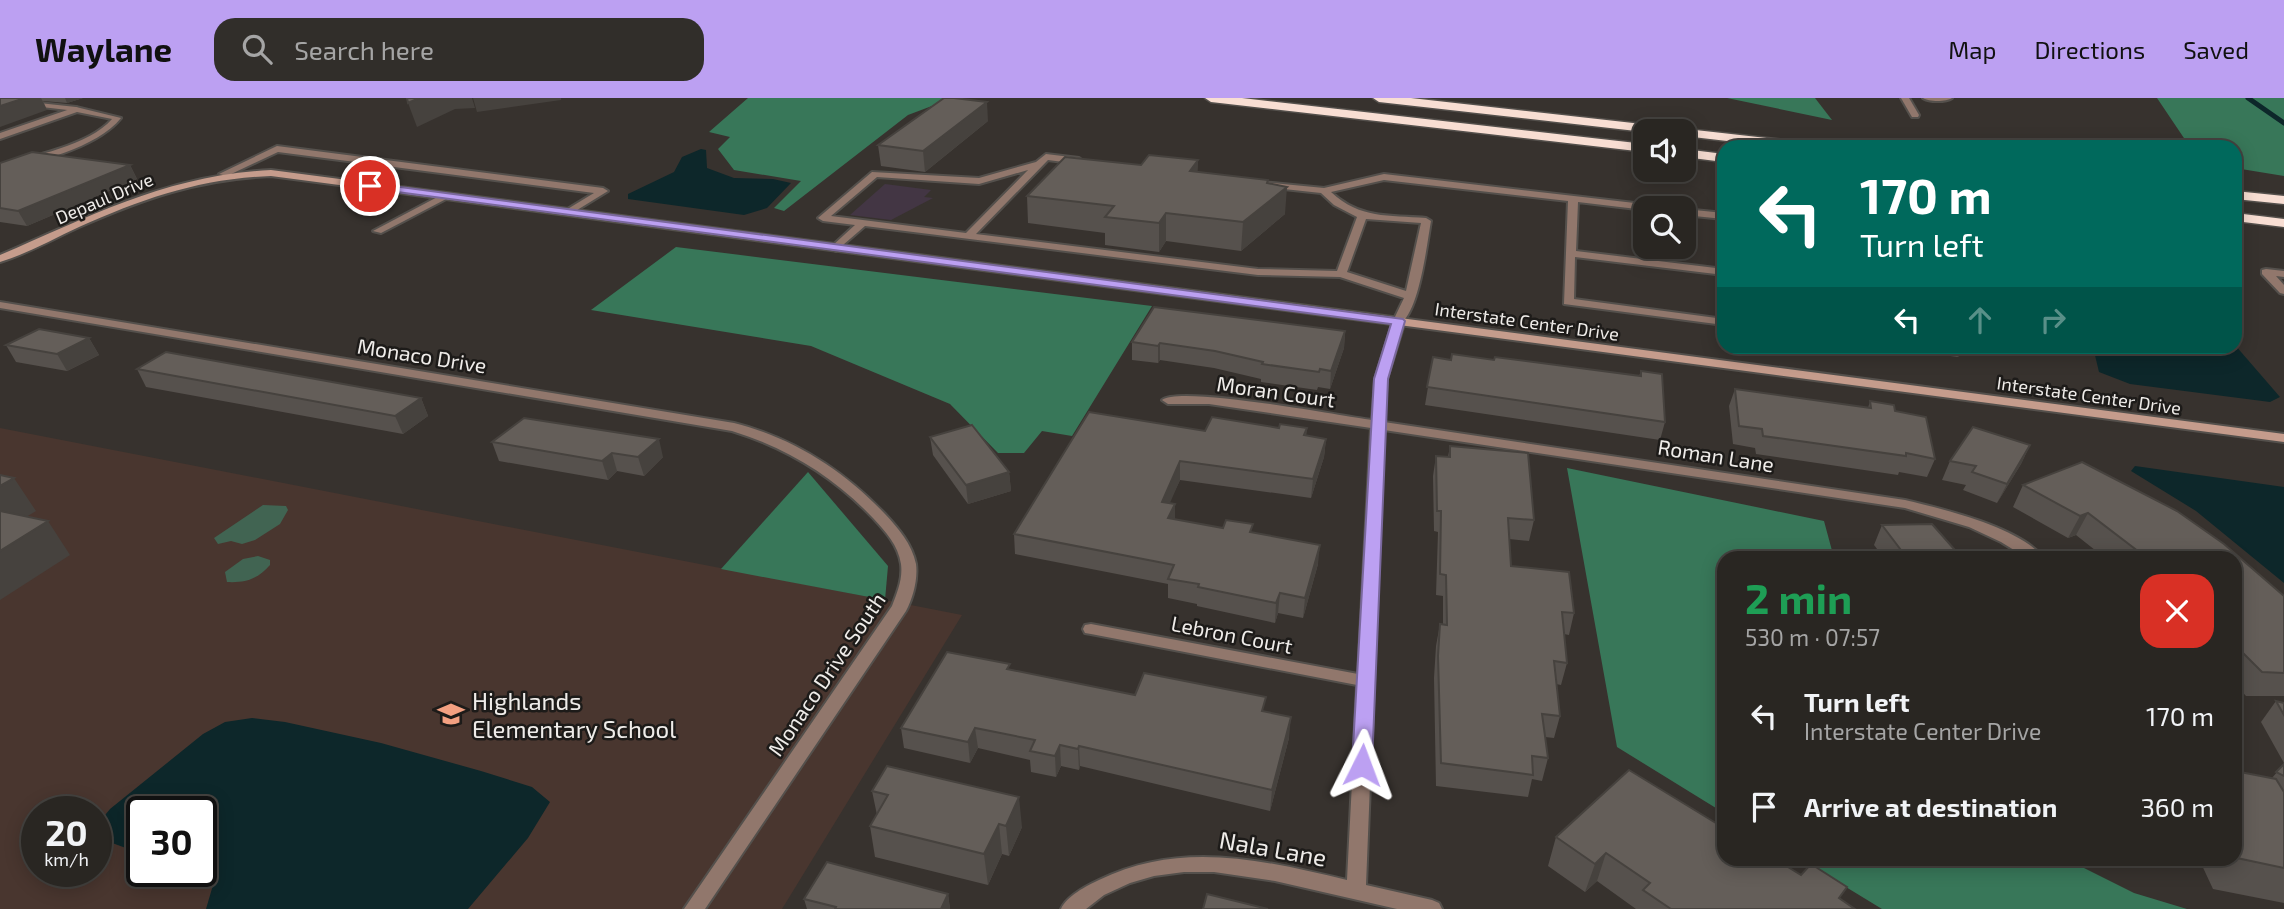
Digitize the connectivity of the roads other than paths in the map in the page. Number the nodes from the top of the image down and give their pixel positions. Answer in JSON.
{"nodes":[{"id":1,"x":1211,"y":98,"type":"edge"},
{"id":2,"x":1380,"y":98,"type":"edge"},
{"id":3,"x":1905,"y":98,"type":"edge"},
{"id":4,"x":1927,"y":98,"type":"edge"},
{"id":5,"x":1948,"y":98,"type":"edge"},
{"id":6,"x":42,"y":105,"type":"dead end"},
{"id":7,"x":76,"y":110,"type":"junction"},
{"id":8,"x":1915,"y":115,"type":"dead end"},
{"id":9,"x":1633,"y":126,"type":"edge"},
{"id":10,"x":1696,"y":133,"type":"edge"},
{"id":11,"x":0,"y":136,"type":"edge"},
{"id":12,"x":1752,"y":140,"type":"edge"},
{"id":13,"x":1633,"y":147,"type":"edge"},
{"id":14,"x":1696,"y":154,"type":"edge"},
{"id":15,"x":1717,"y":157,"type":"edge"},
{"id":16,"x":1088,"y":162,"type":"edge"},
{"id":17,"x":1039,"y":164,"type":"junction"},
{"id":18,"x":0,"y":169,"type":"edge"},
{"id":19,"x":224,"y":174,"type":"junction"},
{"id":20,"x":1254,"y":183,"type":"edge"},
{"id":21,"x":1324,"y":191,"type":"junction"},
{"id":22,"x":445,"y":196,"type":"junction"},
{"id":23,"x":2242,"y":196,"type":"edge"},
{"id":24,"x":1573,"y":199,"type":"junction"},
{"id":25,"x":2284,"y":200,"type":"edge"},
{"id":26,"x":1633,"y":206,"type":"edge"},
{"id":27,"x":569,"y":212,"type":"junction"},
{"id":28,"x":1696,"y":213,"type":"edge"},
{"id":29,"x":1717,"y":215,"type":"edge"},
{"id":30,"x":1362,"y":216,"type":"junction"},
{"id":31,"x":2242,"y":218,"type":"edge"},
{"id":32,"x":863,"y":223,"type":"junction"},
{"id":33,"x":2284,"y":223,"type":"edge"},
{"id":34,"x":378,"y":231,"type":"dead end"},
{"id":35,"x":969,"y":235,"type":"junction"},
{"id":36,"x":836,"y":248,"type":"junction"},
{"id":37,"x":1571,"y":253,"type":"junction"},
{"id":38,"x":0,"y":259,"type":"edge"},
{"id":39,"x":1717,"y":271,"type":"edge"},
{"id":40,"x":1341,"y":274,"type":"junction"},
{"id":41,"x":2284,"y":274,"type":"edge"},
{"id":42,"x":2284,"y":291,"type":"edge"},
{"id":43,"x":1410,"y":296,"type":"junction"},
{"id":44,"x":0,"y":304,"type":"edge"},
{"id":45,"x":1399,"y":321,"type":"junction"},
{"id":46,"x":1717,"y":321,"type":"edge"},
{"id":47,"x":1168,"y":400,"type":"dead end"},
{"id":48,"x":1378,"y":425,"type":"junction"},
{"id":49,"x":2284,"y":438,"type":"edge"},
{"id":50,"x":828,"y":469,"type":"joint"},
{"id":51,"x":2025,"y":551,"type":"edge"},
{"id":52,"x":1091,"y":629,"type":"dead end"},
{"id":53,"x":1366,"y":681,"type":"junction"},
{"id":54,"x":1356,"y":890,"type":"junction"},
{"id":55,"x":694,"y":909,"type":"edge"},
{"id":56,"x":1071,"y":909,"type":"edge"},
{"id":57,"x":1432,"y":909,"type":"edge"}],
"edges":[{"from":1,"to":13,"type":"highway"},
{"from":2,"to":9,"type":"highway"},
{"from":3,"to":8,"type":"street"},
{"from":4,"to":5,"type":"street"},
{"from":6,"to":7,"type":"street"},
{"from":7,"to":11,"type":"street"},
{"from":7,"to":18,"type":"street"},
{"from":10,"to":12,"type":"highway"},
{"from":14,"to":15,"type":"highway"},
{"from":16,"to":17,"type":"street"},
{"from":17,"to":32,"type":"street"},
{"from":17,"to":35,"type":"street"},
{"from":19,"to":22,"type":"street","name":"Interstate Center Drive"},
{"from":19,"to":27,"type":"street"},
{"from":19,"to":38,"type":"street","name":"Depaul Drive"},
{"from":20,"to":21,"type":"street"},
{"from":21,"to":24,"type":"street"},
{"from":21,"to":30,"type":"street"},
{"from":22,"to":27,"type":"street","name":"Interstate Center Drive"},
{"from":22,"to":34,"type":"street"},
{"from":23,"to":25,"type":"highway"},
{"from":24,"to":26,"type":"street"},
{"from":24,"to":37,"type":"street"},
{"from":27,"to":36,"type":"street","name":"Interstate Center Drive"},
{"from":28,"to":29,"type":"street"},
{"from":30,"to":40,"type":"street"},
{"from":30,"to":43,"type":"street"},
{"from":31,"to":33,"type":"highway"},
{"from":32,"to":35,"type":"street"},
{"from":32,"to":36,"type":"street"},
{"from":35,"to":40,"type":"street"},
{"from":36,"to":45,"type":"street","name":"Interstate Center Drive"},
{"from":37,"to":39,"type":"street"},
{"from":37,"to":46,"type":"street"},
{"from":40,"to":43,"type":"street"},
{"from":41,"to":42,"type":"street"},
{"from":43,"to":45,"type":"street"},
{"from":44,"to":50,"type":"street","name":"Monaco Drive"},
{"from":45,"to":48,"type":"street"},
{"from":45,"to":49,"type":"street","name":"Interstate Center Drive"},
{"from":47,"to":48,"type":"street","name":"Moran Court"},
{"from":48,"to":51,"type":"street","name":"Roman Lane"},
{"from":48,"to":53,"type":"street"},
{"from":50,"to":55,"type":"street","name":"Monaco Drive South"},
{"from":52,"to":53,"type":"street","name":"Lebron Court"},
{"from":53,"to":54,"type":"street"},
{"from":54,"to":56,"type":"street","name":"Nala Lane"},
{"from":54,"to":57,"type":"street","name":"Nala Lane"}]}
